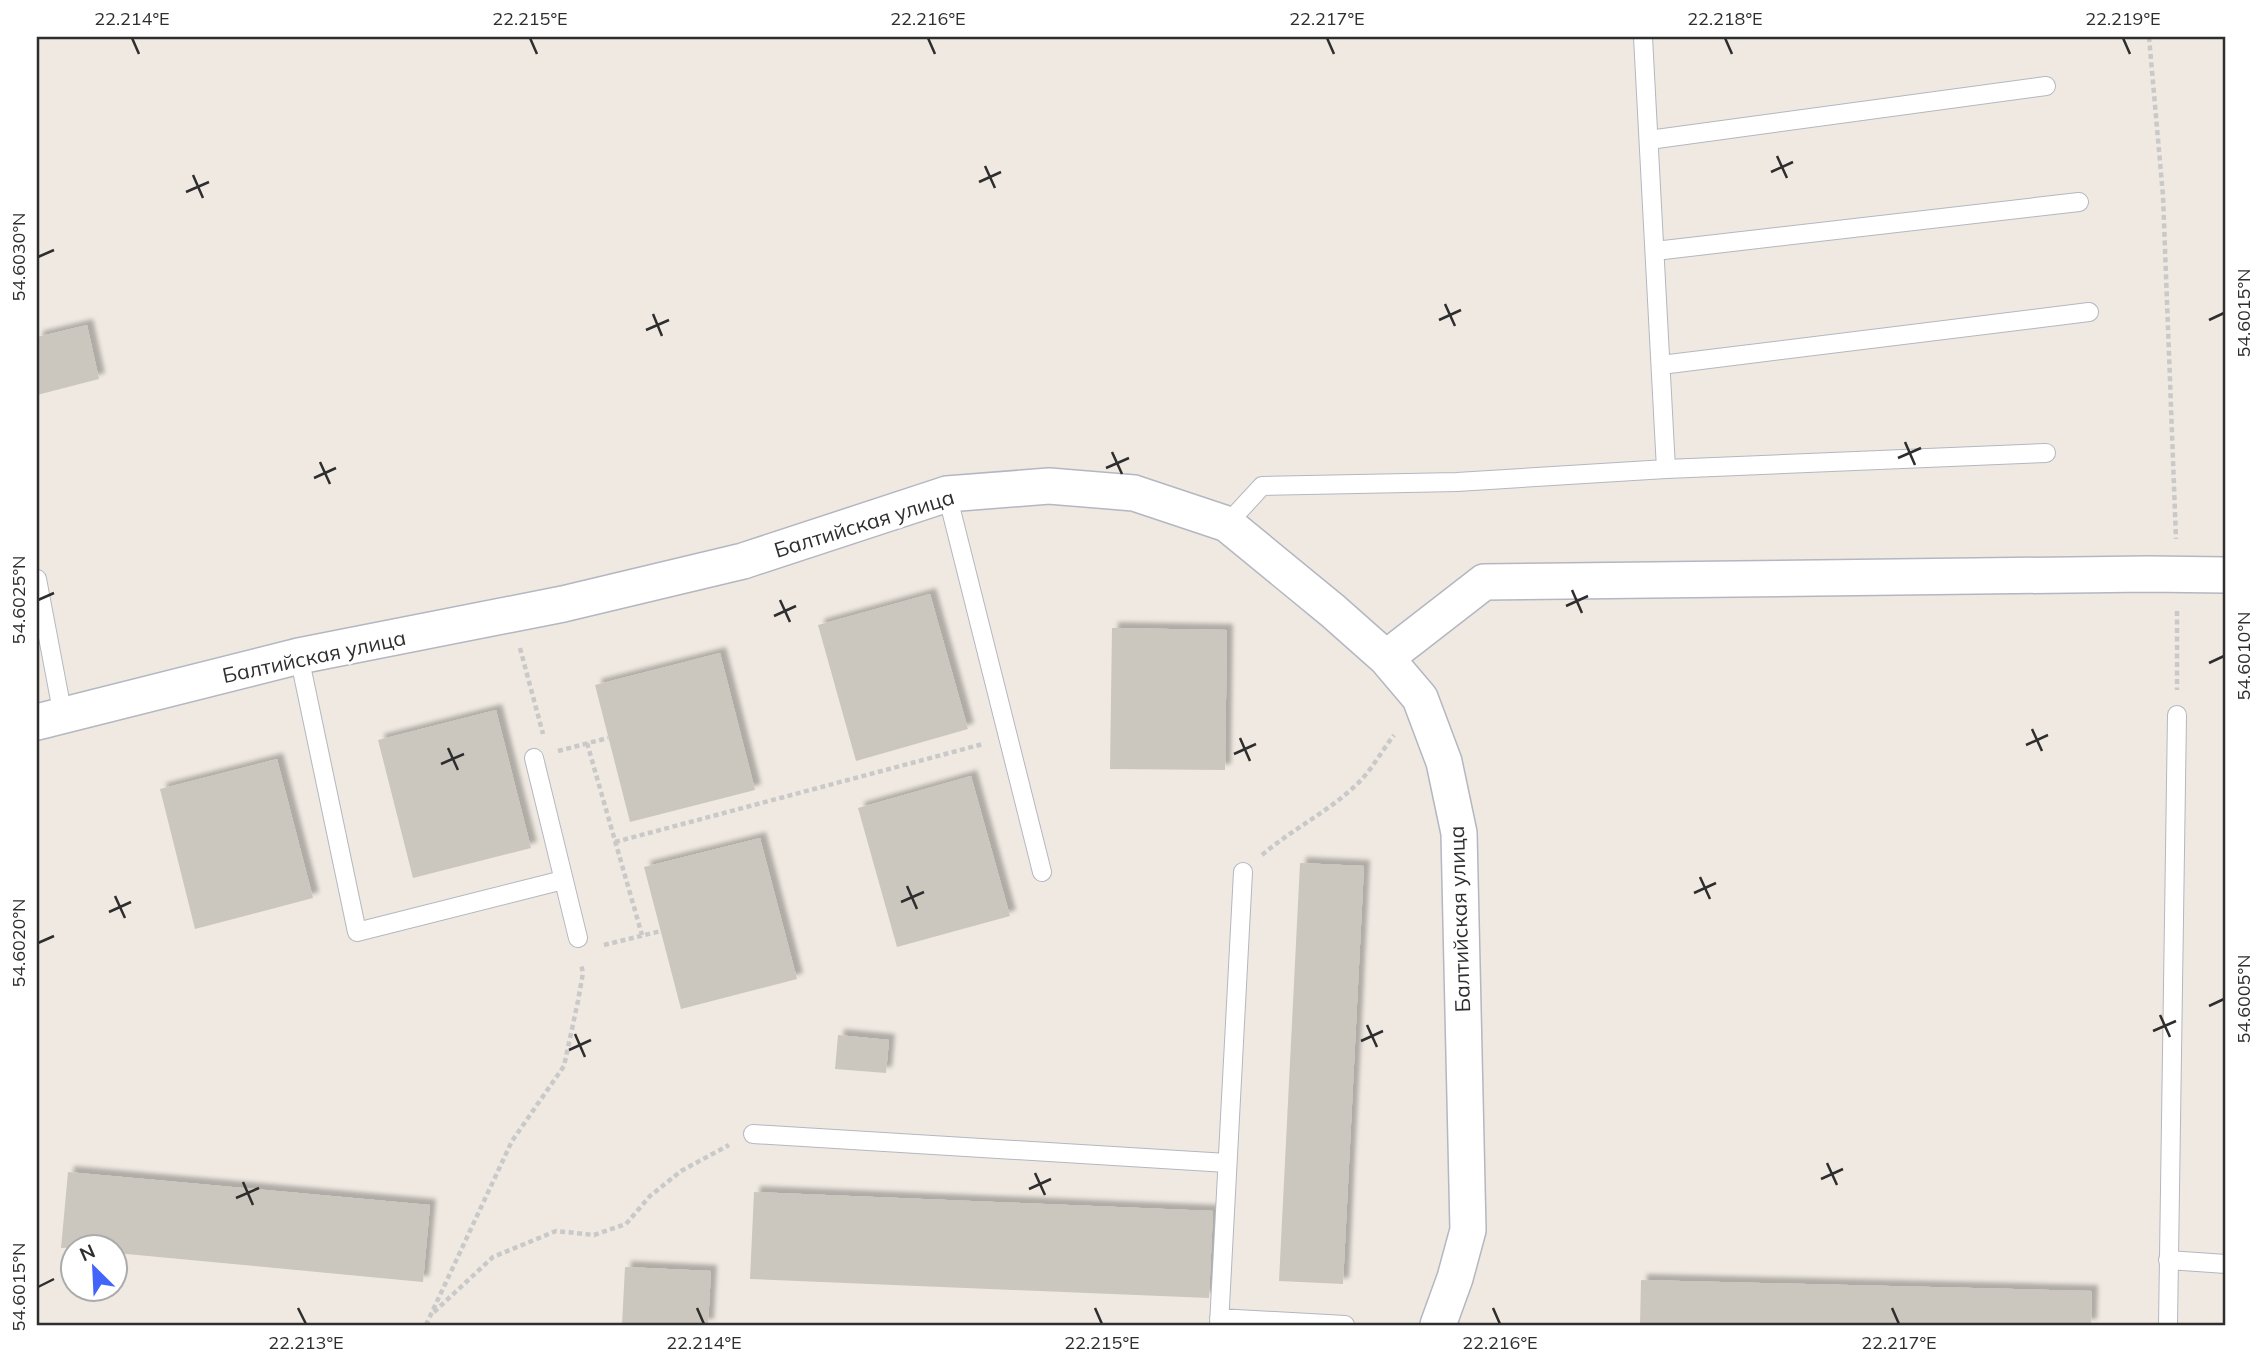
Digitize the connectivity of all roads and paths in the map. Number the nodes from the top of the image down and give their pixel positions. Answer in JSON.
{"nodes":[{"id":1,"x":1643,"y":37,"type":"edge"},
{"id":2,"x":2149,"y":37,"type":"edge"},
{"id":3,"x":2046,"y":86,"type":"dead end"},
{"id":4,"x":1649,"y":140,"type":"junction"},
{"id":5,"x":2079,"y":202,"type":"dead end"},
{"id":6,"x":1655,"y":251,"type":"junction"},
{"id":7,"x":2089,"y":312,"type":"dead end"},
{"id":8,"x":1661,"y":365,"type":"junction"},
{"id":9,"x":2046,"y":453,"type":"dead end"},
{"id":10,"x":1666,"y":469,"type":"junction"},
{"id":11,"x":947,"y":494,"type":"junction"},
{"id":12,"x":1227,"y":524,"type":"junction"},
{"id":13,"x":2177,"y":575,"type":"junction"},
{"id":14,"x":2226,"y":575,"type":"edge"},
{"id":15,"x":37,"y":579,"type":"edge"},
{"id":16,"x":518,"y":639,"type":"dead end"},
{"id":17,"x":299,"y":656,"type":"junction"},
{"id":18,"x":1386,"y":658,"type":"junction"},
{"id":19,"x":1420,"y":698,"type":"junction"},
{"id":20,"x":2178,"y":715,"type":"joint"},
{"id":21,"x":50,"y":719,"type":"edge"},
{"id":22,"x":1009,"y":737,"type":"junction"},
{"id":23,"x":608,"y":738,"type":"dead end"},
{"id":24,"x":587,"y":743,"type":"junction"},
{"id":25,"x":541,"y":756,"type":"junction"},
{"id":26,"x":615,"y":842,"type":"junction"},
{"id":27,"x":1042,"y":872,"type":"dead end"},
{"id":28,"x":1243,"y":872,"type":"joint"},
{"id":29,"x":563,"y":880,"type":"junction"},
{"id":30,"x":661,"y":931,"type":"dead end"},
{"id":31,"x":642,"y":935,"type":"junction"},
{"id":32,"x":579,"y":944,"type":"junction"},
{"id":33,"x":753,"y":1134,"type":"joint"},
{"id":34,"x":1227,"y":1163,"type":"junction"},
{"id":35,"x":2168,"y":1260,"type":"junction"},
{"id":36,"x":2226,"y":1264,"type":"edge"},
{"id":37,"x":431,"y":1315,"type":"junction"},
{"id":38,"x":1219,"y":1322,"type":"edge"},
{"id":39,"x":424,"y":1325,"type":"edge"},
{"id":40,"x":1345,"y":1325,"type":"edge"},
{"id":41,"x":1438,"y":1325,"type":"edge"},
{"id":42,"x":2168,"y":1325,"type":"edge"}],
"edges":[{"from":1,"to":4,"type":"lane"},
{"from":2,"to":13,"type":"path"},
{"from":3,"to":4,"type":"lane"},
{"from":4,"to":6,"type":"lane"},
{"from":5,"to":6,"type":"lane"},
{"from":6,"to":8,"type":"lane"},
{"from":7,"to":8,"type":"lane"},
{"from":8,"to":10,"type":"lane"},
{"from":9,"to":10,"type":"lane"},
{"from":10,"to":12,"type":"lane"},
{"from":11,"to":12,"type":"street","name":"Балтийская улица"},
{"from":11,"to":17,"type":"street","name":"Балтийская улица"},
{"from":11,"to":22,"type":"lane"},
{"from":12,"to":18,"type":"street","name":"Балтийская улица"},
{"from":13,"to":14,"type":"street"},
{"from":13,"to":18,"type":"street"},
{"from":13,"to":20,"type":"path"},
{"from":15,"to":21,"type":"lane"},
{"from":16,"to":25,"type":"path"},
{"from":17,"to":21,"type":"street","name":"Балтийская улица"},
{"from":17,"to":29,"type":"lane"},
{"from":18,"to":19,"type":"street","name":"Балтийская улица"},
{"from":19,"to":28,"type":"path"},
{"from":19,"to":41,"type":"street","name":"Балтийская улица"},
{"from":20,"to":35,"type":"lane"},
{"from":22,"to":26,"type":"path"},
{"from":22,"to":27,"type":"lane"},
{"from":23,"to":24,"type":"path"},
{"from":24,"to":25,"type":"path"},
{"from":24,"to":26,"type":"path"},
{"from":25,"to":29,"type":"lane"},
{"from":26,"to":31,"type":"path"},
{"from":28,"to":34,"type":"lane"},
{"from":29,"to":32,"type":"lane"},
{"from":30,"to":31,"type":"path"},
{"from":31,"to":32,"type":"path"},
{"from":32,"to":37,"type":"path"},
{"from":33,"to":34,"type":"lane"},
{"from":33,"to":37,"type":"path"},
{"from":34,"to":38,"type":"lane"},
{"from":35,"to":36,"type":"lane"},
{"from":35,"to":42,"type":"lane"},
{"from":37,"to":39,"type":"path"},
{"from":38,"to":40,"type":"lane"}]}
